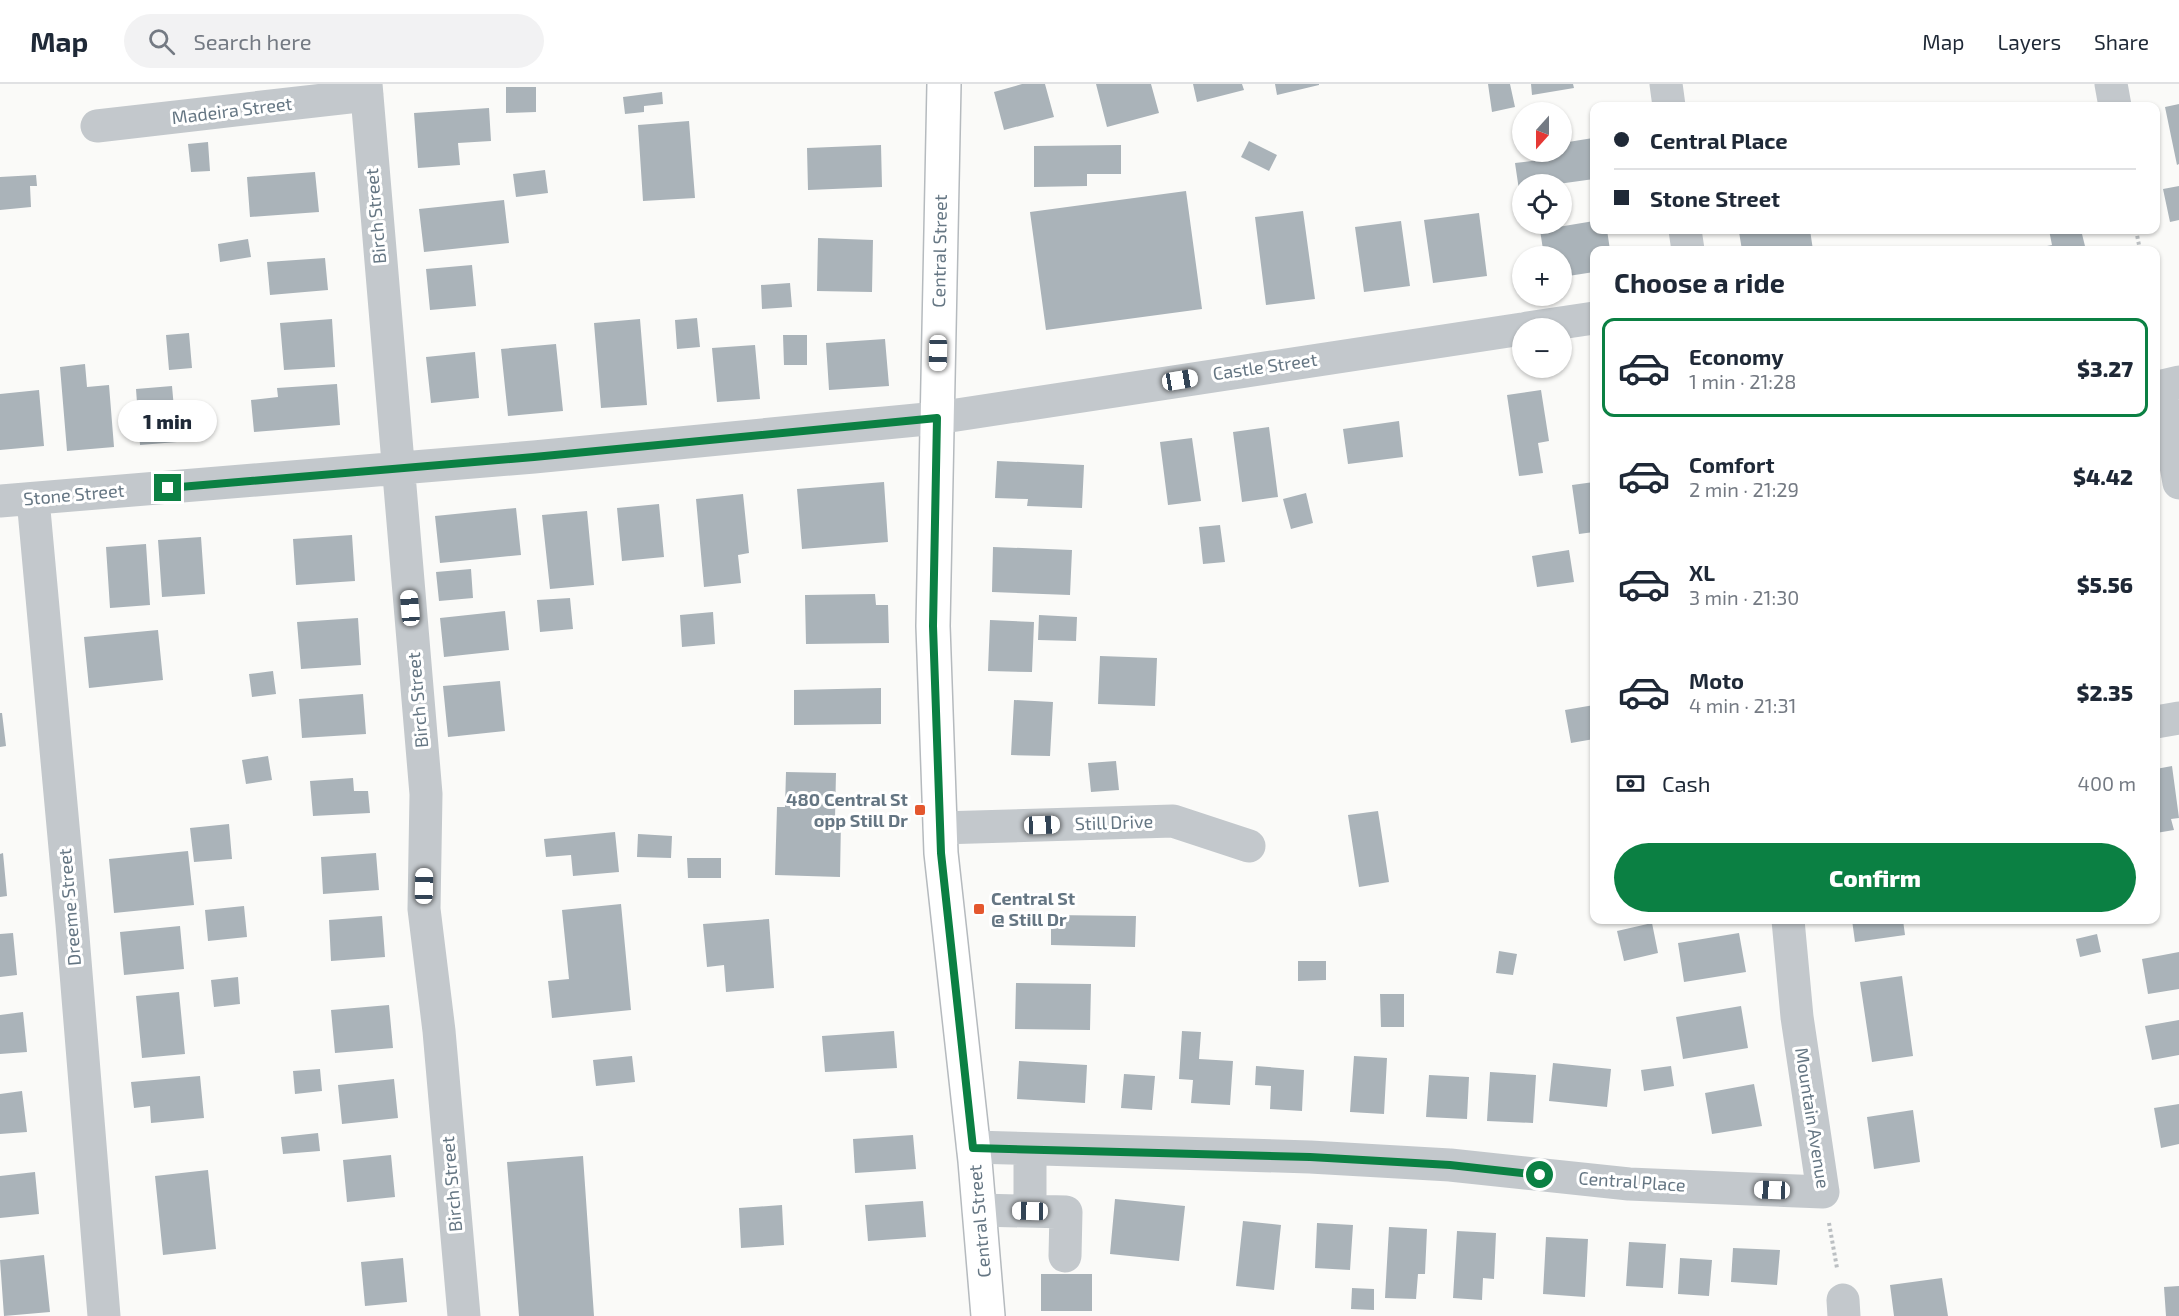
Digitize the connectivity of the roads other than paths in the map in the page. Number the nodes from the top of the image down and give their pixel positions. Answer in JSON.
{"nodes":[{"id":1,"x":944,"y":84,"type":"edge"},
{"id":2,"x":1666,"y":84,"type":"edge"},
{"id":3,"x":2111,"y":84,"type":"edge"},
{"id":4,"x":367,"y":89,"type":"edge"},
{"id":5,"x":1668,"y":102,"type":"edge"},
{"id":6,"x":2114,"y":102,"type":"edge"},
{"id":7,"x":97,"y":126,"type":"dead end"},
{"id":8,"x":1590,"y":319,"type":"edge"},
{"id":9,"x":1572,"y":322,"type":"edge"},
{"id":10,"x":1512,"y":331,"type":"edge"},
{"id":11,"x":2171,"y":384,"type":"edge"},
{"id":12,"x":937,"y":418,"type":"junction"},
{"id":13,"x":398,"y":469,"type":"junction"},
{"id":14,"x":2179,"y":483,"type":"edge"},
{"id":15,"x":33,"y":499,"type":"junction"},
{"id":16,"x":0,"y":501,"type":"edge"},
{"id":17,"x":2179,"y":718,"type":"edge"},
{"id":18,"x":2160,"y":721,"type":"edge"},
{"id":19,"x":940,"y":828,"type":"junction"},
{"id":20,"x":1249,"y":846,"type":"dead end"},
{"id":21,"x":1788,"y":924,"type":"edge"},
{"id":22,"x":973,"y":1148,"type":"junction"},
{"id":23,"x":1030,"y":1149,"type":"junction"},
{"id":24,"x":1823,"y":1192,"type":"joint"},
{"id":25,"x":979,"y":1210,"type":"junction"},
{"id":26,"x":1030,"y":1211,"type":"junction"},
{"id":27,"x":1065,"y":1256,"type":"dead end"},
{"id":28,"x":104,"y":1316,"type":"edge"},
{"id":29,"x":464,"y":1316,"type":"edge"},
{"id":30,"x":988,"y":1316,"type":"edge"}],
"edges":[{"from":1,"to":12,"type":"main road","name":"Central Street"},
{"from":2,"to":5,"type":"street"},
{"from":3,"to":6,"type":"street"},
{"from":4,"to":7,"type":"street","name":"Madeira Street"},
{"from":4,"to":13,"type":"street","name":"Birch Street"},
{"from":8,"to":9,"type":"street","name":"Castle Street"},
{"from":10,"to":12,"type":"street","name":"Castle Street"},
{"from":11,"to":14,"type":"street"},
{"from":12,"to":13,"type":"street","name":"Stone Street"},
{"from":12,"to":19,"type":"main road","name":"Central Street"},
{"from":13,"to":15,"type":"street","name":"Stone Street"},
{"from":13,"to":29,"type":"street","name":"Birch Street"},
{"from":15,"to":16,"type":"street","name":"Stone Street"},
{"from":15,"to":28,"type":"street","name":"Dreeme Street"},
{"from":17,"to":18,"type":"street"},
{"from":19,"to":20,"type":"street","name":"Still Drive"},
{"from":19,"to":22,"type":"main road","name":"Central Street"},
{"from":21,"to":24,"type":"street","name":"Mountain Avenue"},
{"from":22,"to":23,"type":"street","name":"Central Place"},
{"from":22,"to":25,"type":"main road","name":"Central Street"},
{"from":23,"to":24,"type":"street","name":"Central Place"},
{"from":23,"to":26,"type":"street"},
{"from":25,"to":26,"type":"street"},
{"from":25,"to":30,"type":"main road","name":"Central Street"},
{"from":26,"to":27,"type":"street"}]}
